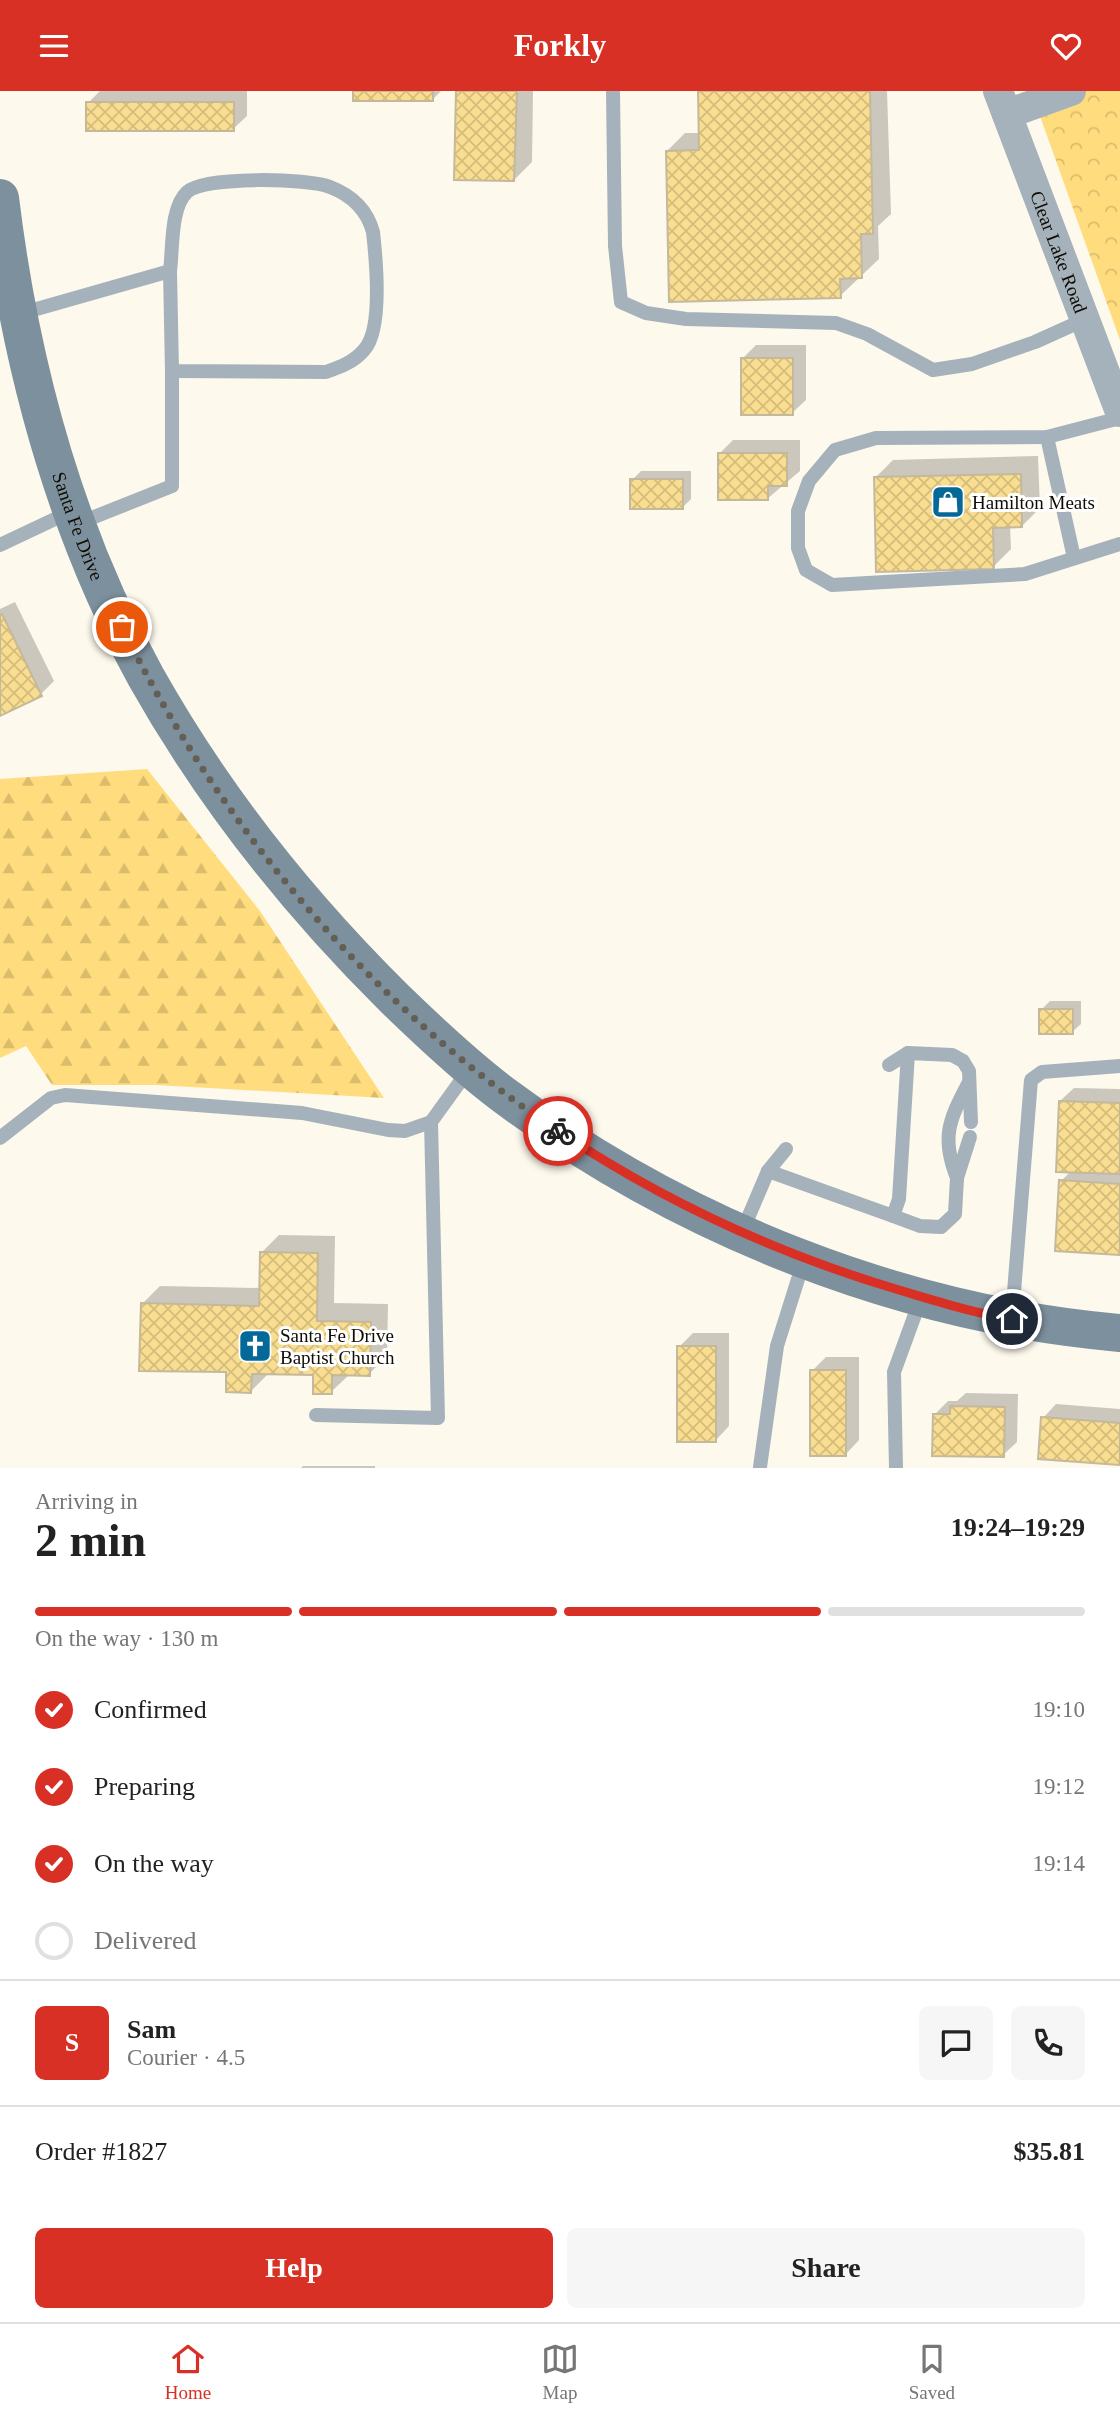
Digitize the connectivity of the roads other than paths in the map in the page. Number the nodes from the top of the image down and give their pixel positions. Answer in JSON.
{"nodes":[{"id":1,"x":613,"y":91,"type":"edge"},
{"id":2,"x":1071,"y":91,"type":"edge"},
{"id":3,"x":1002,"y":102,"type":"edge"},
{"id":4,"x":0,"y":198,"type":"edge"},
{"id":5,"x":170,"y":271,"type":"junction"},
{"id":6,"x":18,"y":314,"type":"junction"},
{"id":7,"x":1086,"y":319,"type":"junction"},
{"id":8,"x":173,"y":371,"type":"junction"},
{"id":9,"x":1120,"y":412,"type":"edge"},
{"id":10,"x":1120,"y":418,"type":"edge"},
{"id":11,"x":1047,"y":437,"type":"junction"},
{"id":12,"x":75,"y":518,"type":"junction"},
{"id":13,"x":1120,"y":544,"type":"edge"},
{"id":14,"x":0,"y":545,"type":"edge"},
{"id":15,"x":1074,"y":558,"type":"junction"},
{"id":16,"x":908,"y":1053,"type":"junction"},
{"id":17,"x":890,"y":1065,"type":"dead end"},
{"id":18,"x":1120,"y":1066,"type":"edge"},
{"id":19,"x":471,"y":1067,"type":"junction"},
{"id":20,"x":969,"y":1083,"type":"junction"},
{"id":21,"x":431,"y":1122,"type":"junction"},
{"id":22,"x":0,"y":1138,"type":"edge"},
{"id":23,"x":786,"y":1149,"type":"dead end"},
{"id":24,"x":768,"y":1171,"type":"junction"},
{"id":25,"x":957,"y":1178,"type":"junction"},
{"id":26,"x":893,"y":1216,"type":"junction"},
{"id":27,"x":741,"y":1233,"type":"junction"},
{"id":28,"x":804,"y":1259,"type":"junction"},
{"id":29,"x":922,"y":1297,"type":"junction"},
{"id":30,"x":1012,"y":1319,"type":"junction"},
{"id":31,"x":1120,"y":1333,"type":"edge"},
{"id":32,"x":316,"y":1415,"type":"dead end"},
{"id":33,"x":760,"y":1467,"type":"edge"},
{"id":34,"x":895,"y":1468,"type":"edge"}],
"edges":[{"from":1,"to":7,"type":"lane"},
{"from":2,"to":3,"type":"street"},
{"from":3,"to":7,"type":"street","name":"Clear Lake Road"},
{"from":4,"to":6,"type":"main road","name":"Santa Fe Drive"},
{"from":5,"to":6,"type":"lane"},
{"from":5,"to":8,"type":"lane"},
{"from":5,"to":8,"type":"lane"},
{"from":6,"to":12,"type":"main road","name":"Santa Fe Drive"},
{"from":7,"to":9,"type":"street","name":"Clear Lake Road"},
{"from":8,"to":12,"type":"lane"},
{"from":10,"to":11,"type":"lane"},
{"from":11,"to":15,"type":"lane"},
{"from":11,"to":15,"type":"lane"},
{"from":12,"to":14,"type":"lane"},
{"from":12,"to":19,"type":"main road","name":"Santa Fe Drive"},
{"from":13,"to":15,"type":"lane"},
{"from":16,"to":17,"type":"lane"},
{"from":16,"to":20,"type":"lane"},
{"from":16,"to":26,"type":"lane"},
{"from":18,"to":30,"type":"lane"},
{"from":19,"to":21,"type":"lane"},
{"from":19,"to":27,"type":"main road","name":"Santa Fe Drive"},
{"from":20,"to":25,"type":"lane"},
{"from":20,"to":25,"type":"lane"},
{"from":21,"to":22,"type":"lane"},
{"from":21,"to":32,"type":"lane"},
{"from":23,"to":24,"type":"lane"},
{"from":24,"to":26,"type":"lane"},
{"from":24,"to":27,"type":"lane"},
{"from":25,"to":26,"type":"lane"},
{"from":27,"to":28,"type":"main road","name":"Santa Fe Drive"},
{"from":28,"to":29,"type":"main road","name":"Santa Fe Drive"},
{"from":28,"to":33,"type":"lane"},
{"from":29,"to":30,"type":"main road","name":"Santa Fe Drive"},
{"from":29,"to":34,"type":"lane"},
{"from":30,"to":31,"type":"main road","name":"Santa Fe Drive"}]}
